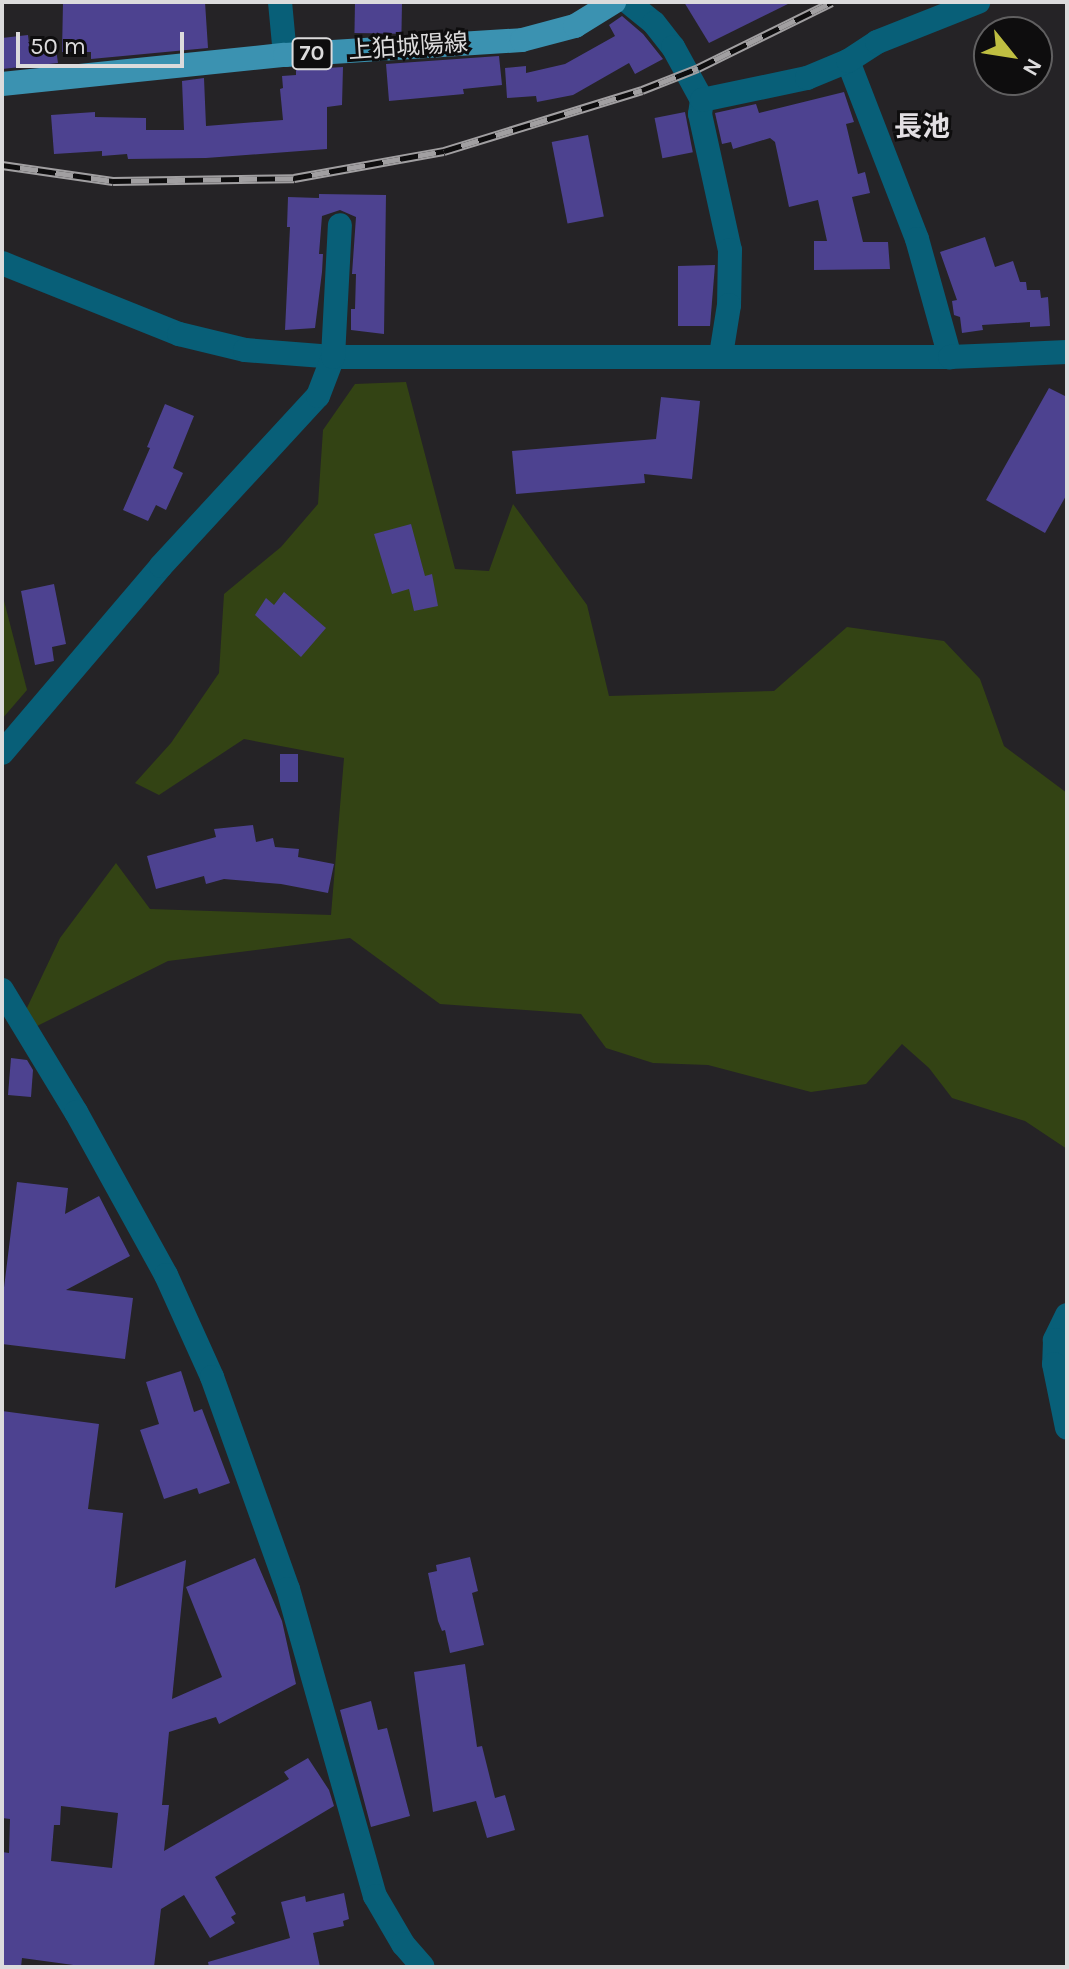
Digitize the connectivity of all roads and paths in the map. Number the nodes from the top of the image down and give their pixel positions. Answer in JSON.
{"nodes":[{"id":1,"x":280,"y":2,"type":"edge"},
{"id":2,"x":614,"y":2,"type":"edge"},
{"id":3,"x":628,"y":2,"type":"edge"},
{"id":4,"x":978,"y":2,"type":"edge"},
{"id":5,"x":285,"y":55,"type":"junction"},
{"id":6,"x":848,"y":61,"type":"junction"},
{"id":7,"x":2,"y":84,"type":"edge"},
{"id":8,"x":702,"y":100,"type":"junction"},
{"id":9,"x":340,"y":225,"type":"dead end"},
{"id":10,"x":2,"y":263,"type":"edge"},
{"id":11,"x":1067,"y":352,"type":"edge"},
{"id":12,"x":721,"y":355,"type":"junction"},
{"id":13,"x":333,"y":357,"type":"junction"},
{"id":14,"x":950,"y":357,"type":"junction"},
{"id":15,"x":2,"y":753,"type":"edge"},
{"id":16,"x":2,"y":990,"type":"edge"},
{"id":17,"x":1067,"y":1315,"type":"edge"},
{"id":18,"x":1067,"y":1428,"type":"edge"},
{"id":19,"x":423,"y":1967,"type":"edge"}],
"edges":[{"from":1,"to":5,"type":"street"},
{"from":2,"to":5,"type":"main road","name":"上狛城陽線","number":"70"},
{"from":3,"to":8,"type":"street"},
{"from":4,"to":6,"type":"street"},
{"from":5,"to":7,"type":"main road","name":"上狛城陽線","number":"70"},
{"from":6,"to":8,"type":"street"},
{"from":6,"to":14,"type":"street"},
{"from":8,"to":12,"type":"street"},
{"from":9,"to":13,"type":"street"},
{"from":10,"to":13,"type":"street"},
{"from":11,"to":14,"type":"street"},
{"from":12,"to":13,"type":"street"},
{"from":12,"to":14,"type":"street"},
{"from":13,"to":15,"type":"street"},
{"from":16,"to":19,"type":"street"},
{"from":17,"to":18,"type":"street"}]}
